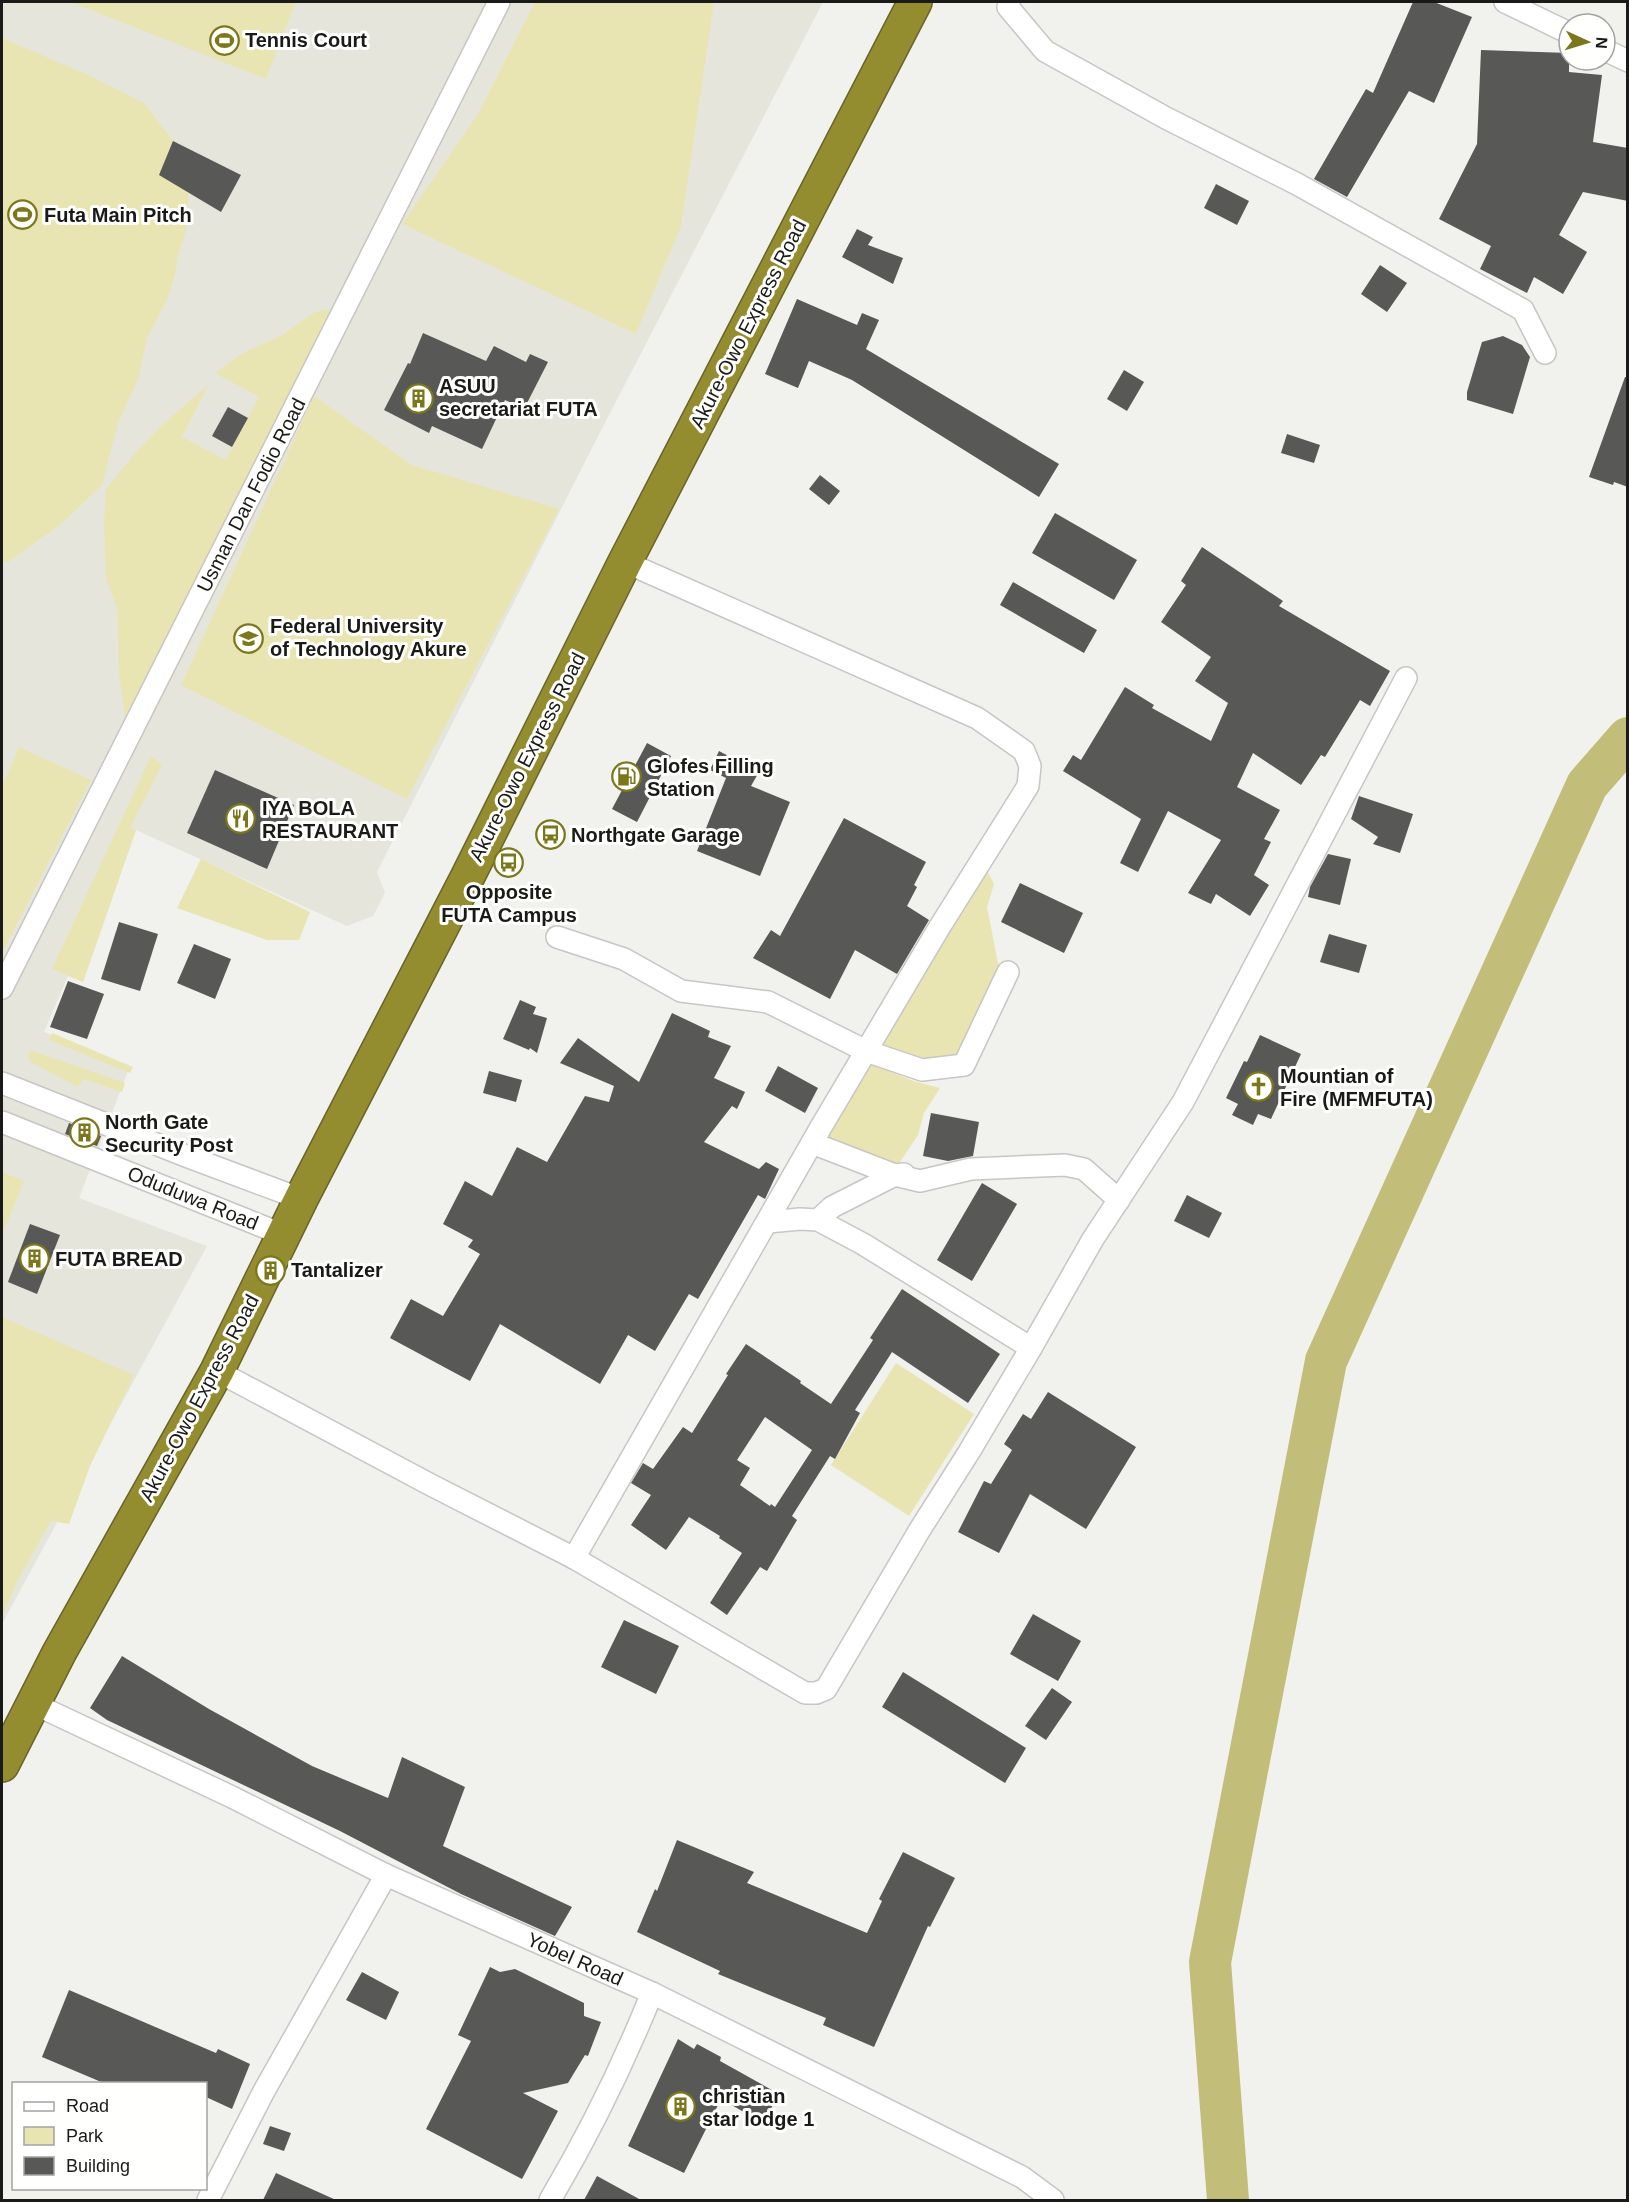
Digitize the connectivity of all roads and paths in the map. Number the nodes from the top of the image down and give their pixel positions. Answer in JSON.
{"nodes":[{"id":1,"x":499,"y":2,"type":"edge"},
{"id":2,"x":915,"y":2,"type":"edge"},
{"id":3,"x":1009,"y":2,"type":"edge"},
{"id":4,"x":1505,"y":2,"type":"edge"},
{"id":5,"x":1557,"y":27,"type":"edge"},
{"id":6,"x":1545,"y":353,"type":"dead end"},
{"id":7,"x":625,"y":562,"type":"junction"},
{"id":8,"x":1406,"y":678,"type":"dead end"},
{"id":9,"x":557,"y":937,"type":"dead end"},
{"id":10,"x":1008,"y":972,"type":"dead end"},
{"id":11,"x":2,"y":988,"type":"edge"},
{"id":12,"x":866,"y":1052,"type":"junction"},
{"id":13,"x":2,"y":1083,"type":"edge"},
{"id":14,"x":2,"y":1122,"type":"edge"},
{"id":15,"x":812,"y":1143,"type":"junction"},
{"id":16,"x":186,"y":1156,"type":"junction"},
{"id":17,"x":895,"y":1175,"type":"junction"},
{"id":18,"x":920,"y":1180,"type":"junction"},
{"id":19,"x":172,"y":1189,"type":"junction"},
{"id":20,"x":301,"y":1199,"type":"junction"},
{"id":21,"x":1119,"y":1200,"type":"junction"},
{"id":22,"x":818,"y":1220,"type":"junction"},
{"id":23,"x":768,"y":1222,"type":"junction"},
{"id":24,"x":284,"y":1235,"type":"junction"},
{"id":25,"x":1031,"y":1348,"type":"junction"},
{"id":26,"x":217,"y":1371,"type":"junction"},
{"id":27,"x":574,"y":1558,"type":"junction"},
{"id":28,"x":32,"y":1703,"type":"junction"},
{"id":29,"x":2,"y":1766,"type":"edge"},
{"id":30,"x":386,"y":1875,"type":"junction"},
{"id":31,"x":652,"y":1993,"type":"junction"},
{"id":32,"x":208,"y":2200,"type":"edge"},
{"id":33,"x":550,"y":2200,"type":"edge"},
{"id":34,"x":1053,"y":2200,"type":"edge"}],
"edges":[{"from":1,"to":11,"type":"street","name":"Usman Dan Fodio Road"},
{"from":2,"to":7,"type":"highway","name":"Akure-Owo Express Road"},
{"from":3,"to":6,"type":"street"},
{"from":4,"to":5,"type":"street"},
{"from":7,"to":12,"type":"street"},
{"from":7,"to":20,"type":"highway","name":"Akure-Owo Express Road"},
{"from":8,"to":21,"type":"street"},
{"from":9,"to":12,"type":"street"},
{"from":10,"to":12,"type":"street"},
{"from":12,"to":15,"type":"street"},
{"from":13,"to":16,"type":"street"},
{"from":14,"to":19,"type":"street","name":"Oduduwa Road"},
{"from":15,"to":17,"type":"street"},
{"from":15,"to":23,"type":"street"},
{"from":16,"to":19,"type":"street"},
{"from":16,"to":20,"type":"street"},
{"from":17,"to":18,"type":"street"},
{"from":17,"to":18,"type":"street"},
{"from":17,"to":22,"type":"street"},
{"from":18,"to":21,"type":"street"},
{"from":19,"to":24,"type":"street","name":"Oduduwa Road"},
{"from":20,"to":24,"type":"highway","name":"Akure-Owo Express Road"},
{"from":21,"to":25,"type":"street"},
{"from":22,"to":23,"type":"street"},
{"from":22,"to":25,"type":"street"},
{"from":23,"to":27,"type":"street"},
{"from":24,"to":26,"type":"highway","name":"Akure-Owo Express Road"},
{"from":25,"to":27,"type":"street"},
{"from":26,"to":27,"type":"street"},
{"from":26,"to":28,"type":"highway","name":"Akure-Owo Express Road"},
{"from":28,"to":29,"type":"highway","name":"Akure-Owo Express Road"},
{"from":28,"to":30,"type":"street","name":"Yobel Road"},
{"from":30,"to":31,"type":"street","name":"Yobel Road"},
{"from":30,"to":32,"type":"street"},
{"from":31,"to":33,"type":"street"},
{"from":31,"to":34,"type":"street","name":"Yobel Road"}]}
